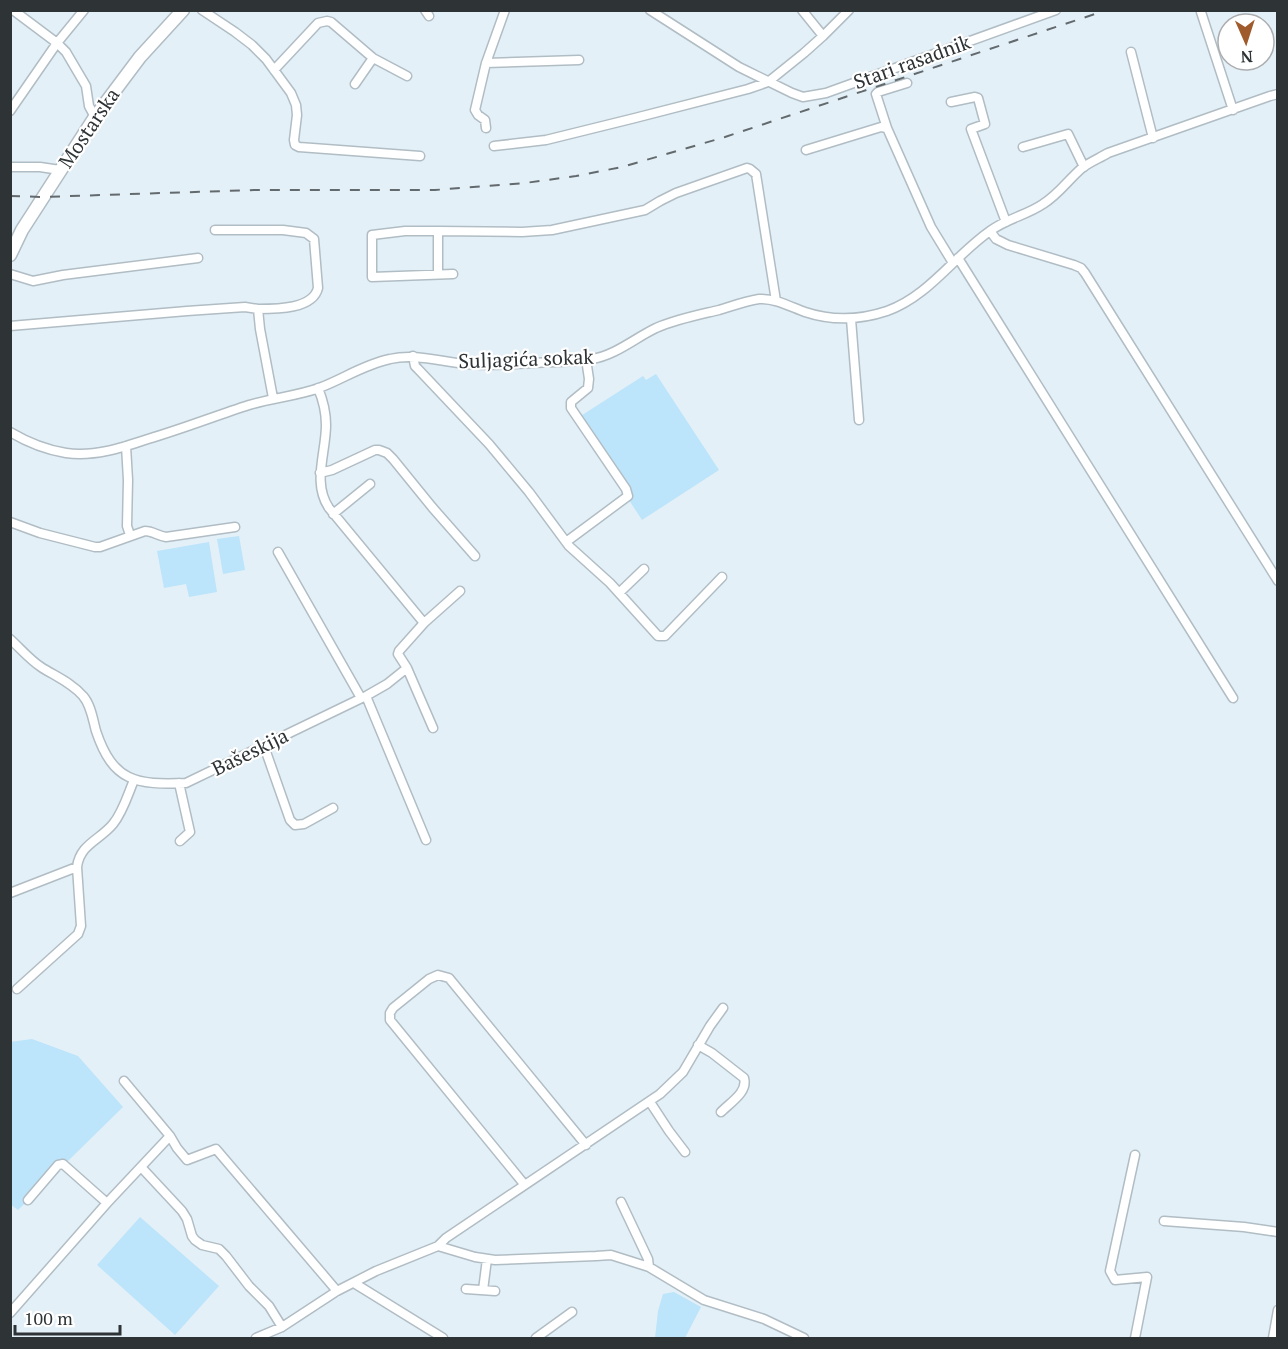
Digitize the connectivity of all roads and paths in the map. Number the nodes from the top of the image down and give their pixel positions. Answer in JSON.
{"nodes":[{"id":1,"x":13,"y":10,"type":"edge"},
{"id":2,"x":84,"y":10,"type":"edge"},
{"id":3,"x":183,"y":10,"type":"edge"},
{"id":4,"x":202,"y":10,"type":"edge"},
{"id":5,"x":505,"y":10,"type":"edge"},
{"id":6,"x":650,"y":10,"type":"edge"},
{"id":7,"x":802,"y":10,"type":"edge"},
{"id":8,"x":849,"y":10,"type":"edge"},
{"id":9,"x":1056,"y":10,"type":"edge"},
{"id":10,"x":1200,"y":12,"type":"dead end"},
{"id":11,"x":823,"y":36,"type":"junction"},
{"id":12,"x":57,"y":43,"type":"junction"},
{"id":13,"x":1131,"y":52,"type":"dead end"},
{"id":14,"x":373,"y":58,"type":"junction"},
{"id":15,"x":579,"y":60,"type":"dead end"},
{"id":16,"x":486,"y":63,"type":"junction"},
{"id":17,"x":274,"y":70,"type":"junction"},
{"id":18,"x":407,"y":76,"type":"dead end"},
{"id":19,"x":768,"y":82,"type":"junction"},
{"id":20,"x":907,"y":83,"type":"dead end"},
{"id":21,"x":355,"y":84,"type":"dead end"},
{"id":22,"x":1278,"y":94,"type":"edge"},
{"id":23,"x":951,"y":102,"type":"dead end"},
{"id":24,"x":1233,"y":110,"type":"junction"},
{"id":25,"x":10,"y":111,"type":"edge"},
{"id":26,"x":95,"y":117,"type":"junction"},
{"id":27,"x":486,"y":128,"type":"dead end"},
{"id":28,"x":886,"y":128,"type":"junction"},
{"id":29,"x":1153,"y":138,"type":"junction"},
{"id":30,"x":494,"y":146,"type":"dead end"},
{"id":31,"x":1023,"y":147,"type":"dead end"},
{"id":32,"x":806,"y":150,"type":"dead end"},
{"id":33,"x":420,"y":156,"type":"dead end"},
{"id":34,"x":10,"y":167,"type":"edge"},
{"id":35,"x":1084,"y":167,"type":"junction"},
{"id":36,"x":60,"y":170,"type":"junction"},
{"id":37,"x":1006,"y":222,"type":"junction"},
{"id":38,"x":215,"y":230,"type":"dead end"},
{"id":39,"x":438,"y":231,"type":"junction"},
{"id":40,"x":990,"y":231,"type":"junction"},
{"id":41,"x":15,"y":236,"type":"edge"},
{"id":42,"x":10,"y":255,"type":"edge"},
{"id":43,"x":198,"y":258,"type":"dead end"},
{"id":44,"x":956,"y":260,"type":"junction"},
{"id":45,"x":10,"y":274,"type":"edge"},
{"id":46,"x":438,"y":274,"type":"junction"},
{"id":47,"x":453,"y":274,"type":"dead end"},
{"id":48,"x":776,"y":301,"type":"junction"},
{"id":49,"x":258,"y":309,"type":"junction"},
{"id":50,"x":851,"y":318,"type":"junction"},
{"id":51,"x":10,"y":326,"type":"edge"},
{"id":52,"x":413,"y":357,"type":"junction"},
{"id":53,"x":586,"y":359,"type":"junction"},
{"id":54,"x":318,"y":388,"type":"junction"},
{"id":55,"x":273,"y":398,"type":"junction"},
{"id":56,"x":859,"y":420,"type":"dead end"},
{"id":57,"x":10,"y":432,"type":"edge"},
{"id":58,"x":126,"y":446,"type":"junction"},
{"id":59,"x":320,"y":473,"type":"junction"},
{"id":60,"x":370,"y":484,"type":"dead end"},
{"id":61,"x":333,"y":514,"type":"junction"},
{"id":62,"x":10,"y":522,"type":"edge"},
{"id":63,"x":235,"y":527,"type":"dead end"},
{"id":64,"x":130,"y":536,"type":"junction"},
{"id":65,"x":566,"y":542,"type":"junction"},
{"id":66,"x":278,"y":552,"type":"dead end"},
{"id":67,"x":475,"y":556,"type":"dead end"},
{"id":68,"x":644,"y":569,"type":"dead end"},
{"id":69,"x":722,"y":577,"type":"dead end"},
{"id":70,"x":1278,"y":581,"type":"edge"},
{"id":71,"x":460,"y":591,"type":"dead end"},
{"id":72,"x":619,"y":593,"type":"junction"},
{"id":73,"x":424,"y":623,"type":"junction"},
{"id":74,"x":10,"y":639,"type":"edge"},
{"id":75,"x":407,"y":669,"type":"junction"},
{"id":76,"x":363,"y":697,"type":"junction"},
{"id":77,"x":1233,"y":698,"type":"dead end"},
{"id":78,"x":433,"y":728,"type":"dead end"},
{"id":79,"x":264,"y":746,"type":"junction"},
{"id":80,"x":134,"y":780,"type":"junction"},
{"id":81,"x":179,"y":783,"type":"junction"},
{"id":82,"x":333,"y":808,"type":"dead end"},
{"id":83,"x":426,"y":840,"type":"dead end"},
{"id":84,"x":180,"y":841,"type":"dead end"},
{"id":85,"x":76,"y":867,"type":"junction"},
{"id":86,"x":10,"y":893,"type":"edge"},
{"id":87,"x":17,"y":989,"type":"dead end"},
{"id":88,"x":723,"y":1008,"type":"dead end"},
{"id":89,"x":698,"y":1045,"type":"junction"},
{"id":90,"x":124,"y":1081,"type":"dead end"},
{"id":91,"x":650,"y":1102,"type":"junction"},
{"id":92,"x":721,"y":1112,"type":"dead end"},
{"id":93,"x":170,"y":1136,"type":"junction"},
{"id":94,"x":586,"y":1145,"type":"junction"},
{"id":95,"x":685,"y":1152,"type":"dead end"},
{"id":96,"x":1135,"y":1155,"type":"dead end"},
{"id":97,"x":141,"y":1167,"type":"junction"},
{"id":98,"x":524,"y":1184,"type":"junction"},
{"id":99,"x":28,"y":1200,"type":"dead end"},
{"id":100,"x":621,"y":1202,"type":"dead end"},
{"id":101,"x":107,"y":1203,"type":"junction"},
{"id":102,"x":1164,"y":1221,"type":"dead end"},
{"id":103,"x":1278,"y":1232,"type":"edge"},
{"id":104,"x":438,"y":1246,"type":"junction"},
{"id":105,"x":487,"y":1259,"type":"junction"},
{"id":106,"x":649,"y":1267,"type":"junction"},
{"id":107,"x":354,"y":1283,"type":"junction"},
{"id":108,"x":466,"y":1289,"type":"dead end"},
{"id":109,"x":337,"y":1290,"type":"junction"},
{"id":110,"x":483,"y":1290,"type":"junction"},
{"id":111,"x":495,"y":1292,"type":"dead end"},
{"id":112,"x":1278,"y":1310,"type":"edge"},
{"id":113,"x":572,"y":1312,"type":"dead end"},
{"id":114,"x":10,"y":1313,"type":"edge"},
{"id":115,"x":282,"y":1327,"type":"junction"},
{"id":116,"x":256,"y":1338,"type":"edge"},
{"id":117,"x":443,"y":1338,"type":"edge"},
{"id":118,"x":536,"y":1338,"type":"edge"},
{"id":119,"x":804,"y":1338,"type":"edge"},
{"id":120,"x":1135,"y":1338,"type":"edge"},
{"id":121,"x":1273,"y":1338,"type":"edge"}],
"edges":[{"from":1,"to":12,"type":"street"},
{"from":2,"to":12,"type":"street"},
{"from":3,"to":26,"type":"main road","name":"Mostarska"},
{"from":4,"to":17,"type":"street"},
{"from":5,"to":16,"type":"street"},
{"from":6,"to":19,"type":"street","name":"Stari rasadnik"},
{"from":7,"to":11,"type":"street"},
{"from":8,"to":11,"type":"street"},
{"from":9,"to":19,"type":"street","name":"Stari rasadnik"},
{"from":10,"to":24,"type":"street"},
{"from":11,"to":19,"type":"street"},
{"from":12,"to":25,"type":"street"},
{"from":12,"to":26,"type":"street"},
{"from":13,"to":29,"type":"street"},
{"from":14,"to":17,"type":"street"},
{"from":14,"to":18,"type":"street"},
{"from":14,"to":21,"type":"street"},
{"from":15,"to":16,"type":"street"},
{"from":16,"to":27,"type":"street"},
{"from":17,"to":33,"type":"street"},
{"from":19,"to":30,"type":"street"},
{"from":20,"to":28,"type":"street"},
{"from":22,"to":24,"type":"street","name":"Suljagića sokak"},
{"from":23,"to":37,"type":"street"},
{"from":24,"to":29,"type":"street","name":"Suljagića sokak"},
{"from":26,"to":36,"type":"main road","name":"Mostarska"},
{"from":28,"to":32,"type":"street"},
{"from":28,"to":44,"type":"street"},
{"from":29,"to":35,"type":"street","name":"Suljagića sokak"},
{"from":31,"to":35,"type":"street"},
{"from":34,"to":36,"type":"street"},
{"from":35,"to":37,"type":"street","name":"Suljagića sokak"},
{"from":36,"to":41,"type":"main road","name":"Mostarska"},
{"from":37,"to":40,"type":"street","name":"Suljagića sokak"},
{"from":38,"to":49,"type":"street"},
{"from":39,"to":46,"type":"street"},
{"from":39,"to":46,"type":"street"},
{"from":39,"to":48,"type":"street"},
{"from":40,"to":44,"type":"street","name":"Suljagića sokak"},
{"from":40,"to":70,"type":"street"},
{"from":41,"to":42,"type":"main road","name":"Mostarska"},
{"from":43,"to":45,"type":"street"},
{"from":44,"to":50,"type":"street","name":"Suljagića sokak"},
{"from":44,"to":77,"type":"street"},
{"from":46,"to":47,"type":"street"},
{"from":48,"to":50,"type":"street","name":"Suljagića sokak"},
{"from":48,"to":53,"type":"street","name":"Suljagića sokak"},
{"from":49,"to":51,"type":"street"},
{"from":49,"to":55,"type":"street"},
{"from":50,"to":56,"type":"street"},
{"from":52,"to":53,"type":"street","name":"Suljagića sokak"},
{"from":52,"to":54,"type":"street","name":"Suljagića sokak"},
{"from":52,"to":65,"type":"street"},
{"from":53,"to":65,"type":"street"},
{"from":54,"to":55,"type":"street","name":"Suljagića sokak"},
{"from":54,"to":59,"type":"street"},
{"from":55,"to":58,"type":"street","name":"Suljagića sokak"},
{"from":57,"to":58,"type":"street","name":"Suljagića sokak"},
{"from":58,"to":64,"type":"street"},
{"from":59,"to":61,"type":"street"},
{"from":59,"to":67,"type":"street"},
{"from":60,"to":61,"type":"street"},
{"from":61,"to":73,"type":"street"},
{"from":62,"to":64,"type":"street"},
{"from":63,"to":64,"type":"street"},
{"from":65,"to":72,"type":"street"},
{"from":66,"to":76,"type":"street"},
{"from":68,"to":72,"type":"street"},
{"from":69,"to":72,"type":"street"},
{"from":71,"to":73,"type":"street"},
{"from":73,"to":75,"type":"street"},
{"from":74,"to":80,"type":"street"},
{"from":75,"to":76,"type":"street","name":"Bašeskija"},
{"from":75,"to":78,"type":"street"},
{"from":76,"to":79,"type":"street","name":"Bašeskija"},
{"from":76,"to":83,"type":"street"},
{"from":79,"to":81,"type":"street","name":"Bašeskija"},
{"from":79,"to":82,"type":"street"},
{"from":80,"to":81,"type":"street","name":"Bašeskija"},
{"from":80,"to":85,"type":"street"},
{"from":81,"to":84,"type":"street"},
{"from":85,"to":86,"type":"street"},
{"from":85,"to":87,"type":"street"},
{"from":88,"to":89,"type":"street"},
{"from":89,"to":91,"type":"street"},
{"from":89,"to":92,"type":"street"},
{"from":90,"to":93,"type":"street"},
{"from":91,"to":94,"type":"street"},
{"from":91,"to":95,"type":"street"},
{"from":93,"to":97,"type":"street"},
{"from":93,"to":109,"type":"street"},
{"from":94,"to":98,"type":"street"},
{"from":94,"to":98,"type":"street"},
{"from":96,"to":120,"type":"street"},
{"from":97,"to":101,"type":"street"},
{"from":97,"to":115,"type":"street"},
{"from":98,"to":104,"type":"street"},
{"from":99,"to":101,"type":"street"},
{"from":100,"to":106,"type":"street"},
{"from":101,"to":114,"type":"street"},
{"from":102,"to":103,"type":"street"},
{"from":104,"to":105,"type":"street"},
{"from":104,"to":107,"type":"street"},
{"from":105,"to":106,"type":"street"},
{"from":105,"to":110,"type":"street"},
{"from":106,"to":119,"type":"street"},
{"from":107,"to":109,"type":"street"},
{"from":107,"to":117,"type":"street"},
{"from":108,"to":110,"type":"street"},
{"from":109,"to":115,"type":"street"},
{"from":110,"to":111,"type":"street"},
{"from":112,"to":121,"type":"street"},
{"from":113,"to":118,"type":"street"},
{"from":115,"to":116,"type":"street"}]}
